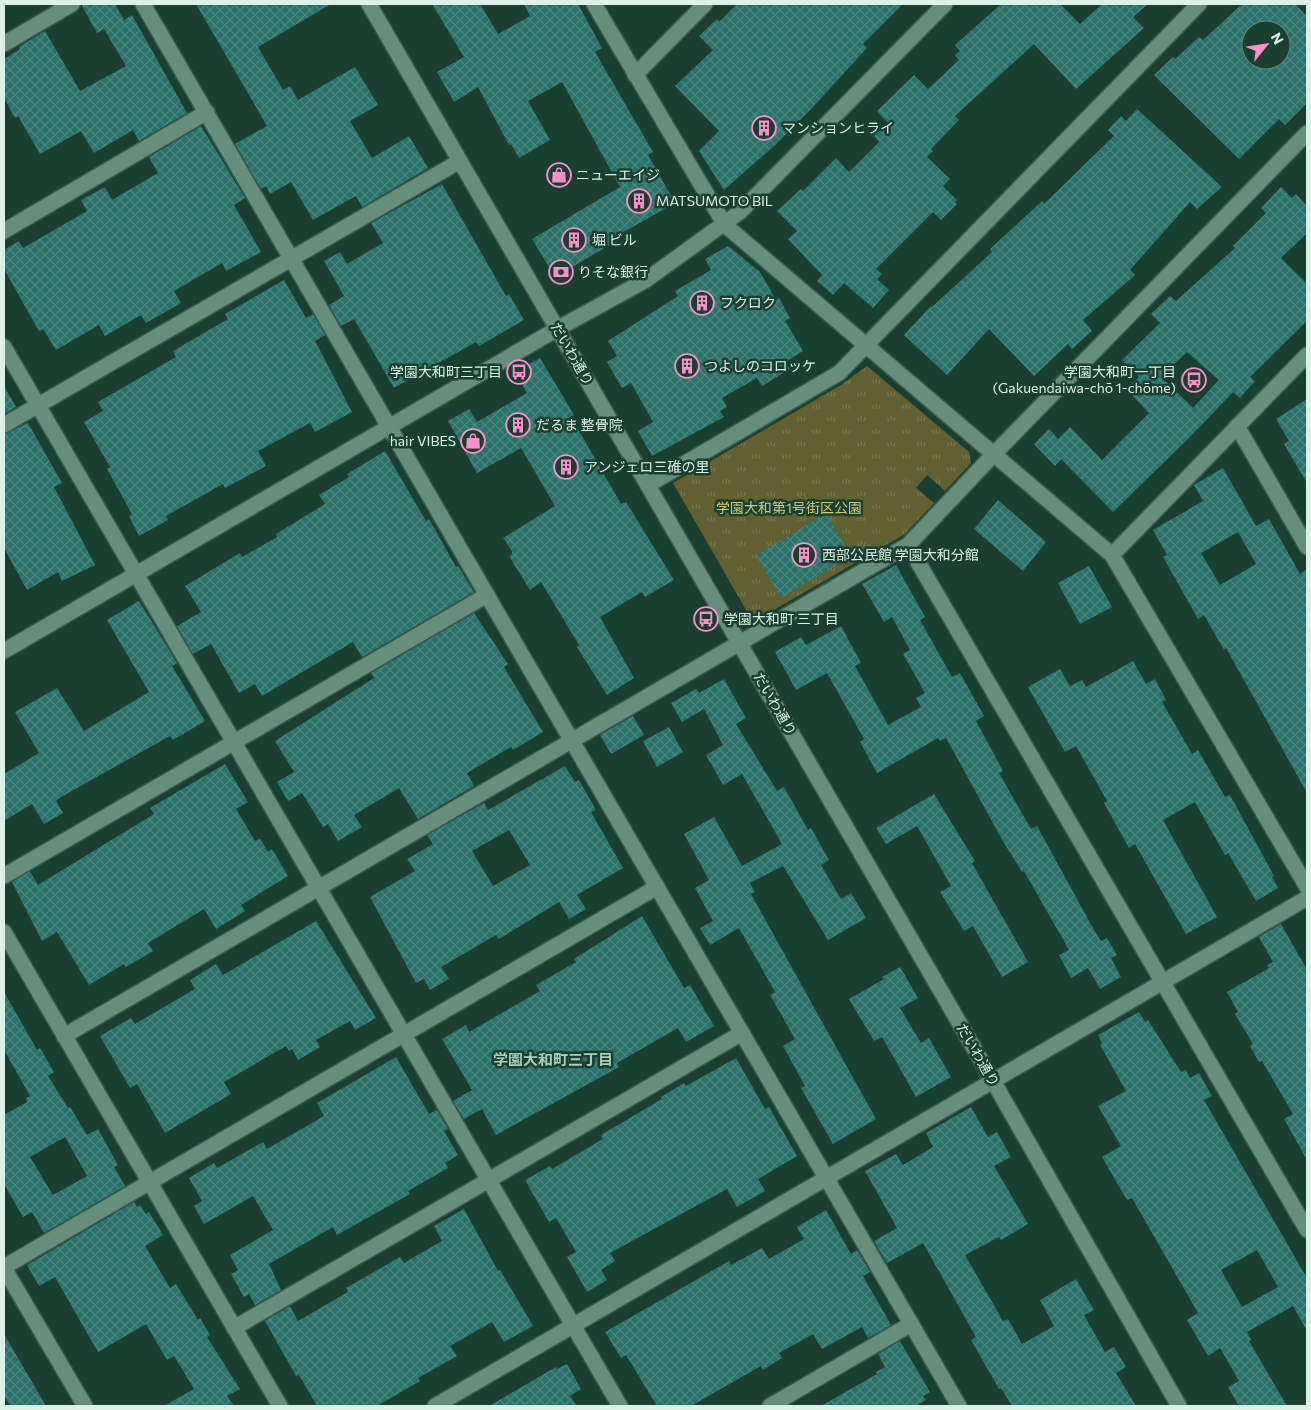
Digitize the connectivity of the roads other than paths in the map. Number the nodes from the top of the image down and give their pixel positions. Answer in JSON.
{"nodes":[{"id":1,"x":72,"y":4,"type":"edge"},
{"id":2,"x":143,"y":4,"type":"edge"},
{"id":3,"x":369,"y":4,"type":"edge"},
{"id":4,"x":594,"y":4,"type":"edge"},
{"id":5,"x":706,"y":4,"type":"edge"},
{"id":6,"x":945,"y":4,"type":"edge"},
{"id":7,"x":1199,"y":4,"type":"edge"},
{"id":8,"x":4,"y":44,"type":"edge"},
{"id":9,"x":635,"y":75,"type":"junction"},
{"id":10,"x":207,"y":112,"type":"junction"},
{"id":11,"x":1307,"y":133,"type":"edge"},
{"id":12,"x":460,"y":161,"type":"junction"},
{"id":13,"x":725,"y":225,"type":"junction"},
{"id":14,"x":4,"y":231,"type":"edge"},
{"id":15,"x":291,"y":258,"type":"junction"},
{"id":16,"x":557,"y":329,"type":"junction"},
{"id":17,"x":865,"y":346,"type":"junction"},
{"id":18,"x":4,"y":347,"type":"edge"},
{"id":19,"x":1307,"y":355,"type":"edge"},
{"id":20,"x":38,"y":406,"type":"junction"},
{"id":21,"x":4,"y":425,"type":"edge"},
{"id":22,"x":1237,"y":426,"type":"junction"},
{"id":23,"x":389,"y":427,"type":"junction"},
{"id":24,"x":994,"y":454,"type":"junction"},
{"id":25,"x":648,"y":485,"type":"junction"},
{"id":26,"x":908,"y":545,"type":"junction"},
{"id":27,"x":1307,"y":547,"type":"edge"},
{"id":28,"x":1112,"y":555,"type":"junction"},
{"id":29,"x":136,"y":575,"type":"junction"},
{"id":30,"x":487,"y":594,"type":"junction"},
{"id":31,"x":740,"y":643,"type":"junction"},
{"id":32,"x":4,"y":651,"type":"edge"},
{"id":33,"x":572,"y":741,"type":"junction"},
{"id":34,"x":234,"y":742,"type":"junction"},
{"id":35,"x":4,"y":876,"type":"edge"},
{"id":36,"x":657,"y":887,"type":"junction"},
{"id":37,"x":1307,"y":887,"type":"edge"},
{"id":38,"x":318,"y":888,"type":"junction"},
{"id":39,"x":1307,"y":898,"type":"edge"},
{"id":40,"x":4,"y":932,"type":"edge"},
{"id":41,"x":1162,"y":982,"type":"junction"},
{"id":42,"x":742,"y":1033,"type":"junction"},
{"id":43,"x":403,"y":1035,"type":"junction"},
{"id":44,"x":64,"y":1036,"type":"junction"},
{"id":45,"x":993,"y":1081,"type":"junction"},
{"id":46,"x":826,"y":1178,"type":"junction"},
{"id":47,"x":488,"y":1180,"type":"junction"},
{"id":48,"x":150,"y":1182,"type":"junction"},
{"id":49,"x":1307,"y":1230,"type":"edge"},
{"id":50,"x":4,"y":1267,"type":"edge"},
{"id":51,"x":911,"y":1324,"type":"junction"},
{"id":52,"x":573,"y":1326,"type":"junction"},
{"id":53,"x":234,"y":1328,"type":"junction"},
{"id":54,"x":85,"y":1406,"type":"edge"},
{"id":55,"x":280,"y":1406,"type":"edge"},
{"id":56,"x":435,"y":1406,"type":"edge"},
{"id":57,"x":620,"y":1406,"type":"edge"},
{"id":58,"x":770,"y":1406,"type":"edge"},
{"id":59,"x":958,"y":1406,"type":"edge"},
{"id":60,"x":1179,"y":1406,"type":"edge"}],
"edges":[{"from":1,"to":8,"type":"street"},
{"from":2,"to":10,"type":"street"},
{"from":3,"to":12,"type":"street","name":"だいわ通り"},
{"from":4,"to":9,"type":"street"},
{"from":5,"to":9,"type":"street"},
{"from":6,"to":13,"type":"street"},
{"from":7,"to":17,"type":"street"},
{"from":9,"to":13,"type":"street"},
{"from":10,"to":14,"type":"street"},
{"from":10,"to":15,"type":"street"},
{"from":11,"to":24,"type":"street"},
{"from":12,"to":15,"type":"street"},
{"from":12,"to":16,"type":"street","name":"だいわ通り"},
{"from":13,"to":16,"type":"street"},
{"from":13,"to":17,"type":"street"},
{"from":15,"to":20,"type":"street"},
{"from":15,"to":23,"type":"street"},
{"from":16,"to":23,"type":"street"},
{"from":16,"to":25,"type":"street","name":"だいわ通り"},
{"from":17,"to":24,"type":"street"},
{"from":17,"to":25,"type":"street"},
{"from":18,"to":20,"type":"street"},
{"from":19,"to":22,"type":"street"},
{"from":20,"to":21,"type":"street"},
{"from":20,"to":29,"type":"street"},
{"from":22,"to":27,"type":"street"},
{"from":22,"to":28,"type":"street"},
{"from":23,"to":29,"type":"street"},
{"from":23,"to":30,"type":"street"},
{"from":24,"to":26,"type":"street"},
{"from":24,"to":28,"type":"street"},
{"from":25,"to":31,"type":"street","name":"だいわ通り"},
{"from":26,"to":31,"type":"street"},
{"from":26,"to":41,"type":"street"},
{"from":28,"to":37,"type":"street"},
{"from":29,"to":32,"type":"street"},
{"from":29,"to":34,"type":"street"},
{"from":30,"to":33,"type":"street"},
{"from":30,"to":34,"type":"street"},
{"from":31,"to":33,"type":"street"},
{"from":31,"to":45,"type":"street","name":"だいわ通り"},
{"from":33,"to":36,"type":"street"},
{"from":33,"to":38,"type":"street"},
{"from":34,"to":35,"type":"street"},
{"from":34,"to":38,"type":"street"},
{"from":36,"to":42,"type":"street"},
{"from":36,"to":43,"type":"street"},
{"from":38,"to":43,"type":"street"},
{"from":38,"to":44,"type":"street"},
{"from":39,"to":41,"type":"street"},
{"from":40,"to":44,"type":"street"},
{"from":41,"to":45,"type":"street"},
{"from":41,"to":49,"type":"street"},
{"from":42,"to":46,"type":"street"},
{"from":42,"to":47,"type":"street"},
{"from":43,"to":47,"type":"street"},
{"from":43,"to":48,"type":"street"},
{"from":44,"to":48,"type":"street"},
{"from":45,"to":46,"type":"street"},
{"from":45,"to":60,"type":"street","name":"だいわ通り"},
{"from":46,"to":51,"type":"street"},
{"from":46,"to":52,"type":"street"},
{"from":47,"to":52,"type":"street"},
{"from":47,"to":53,"type":"street"},
{"from":48,"to":50,"type":"street"},
{"from":48,"to":53,"type":"street"},
{"from":50,"to":54,"type":"street"},
{"from":51,"to":58,"type":"street"},
{"from":51,"to":59,"type":"street"},
{"from":52,"to":56,"type":"street"},
{"from":52,"to":57,"type":"street"},
{"from":53,"to":55,"type":"street"}]}
